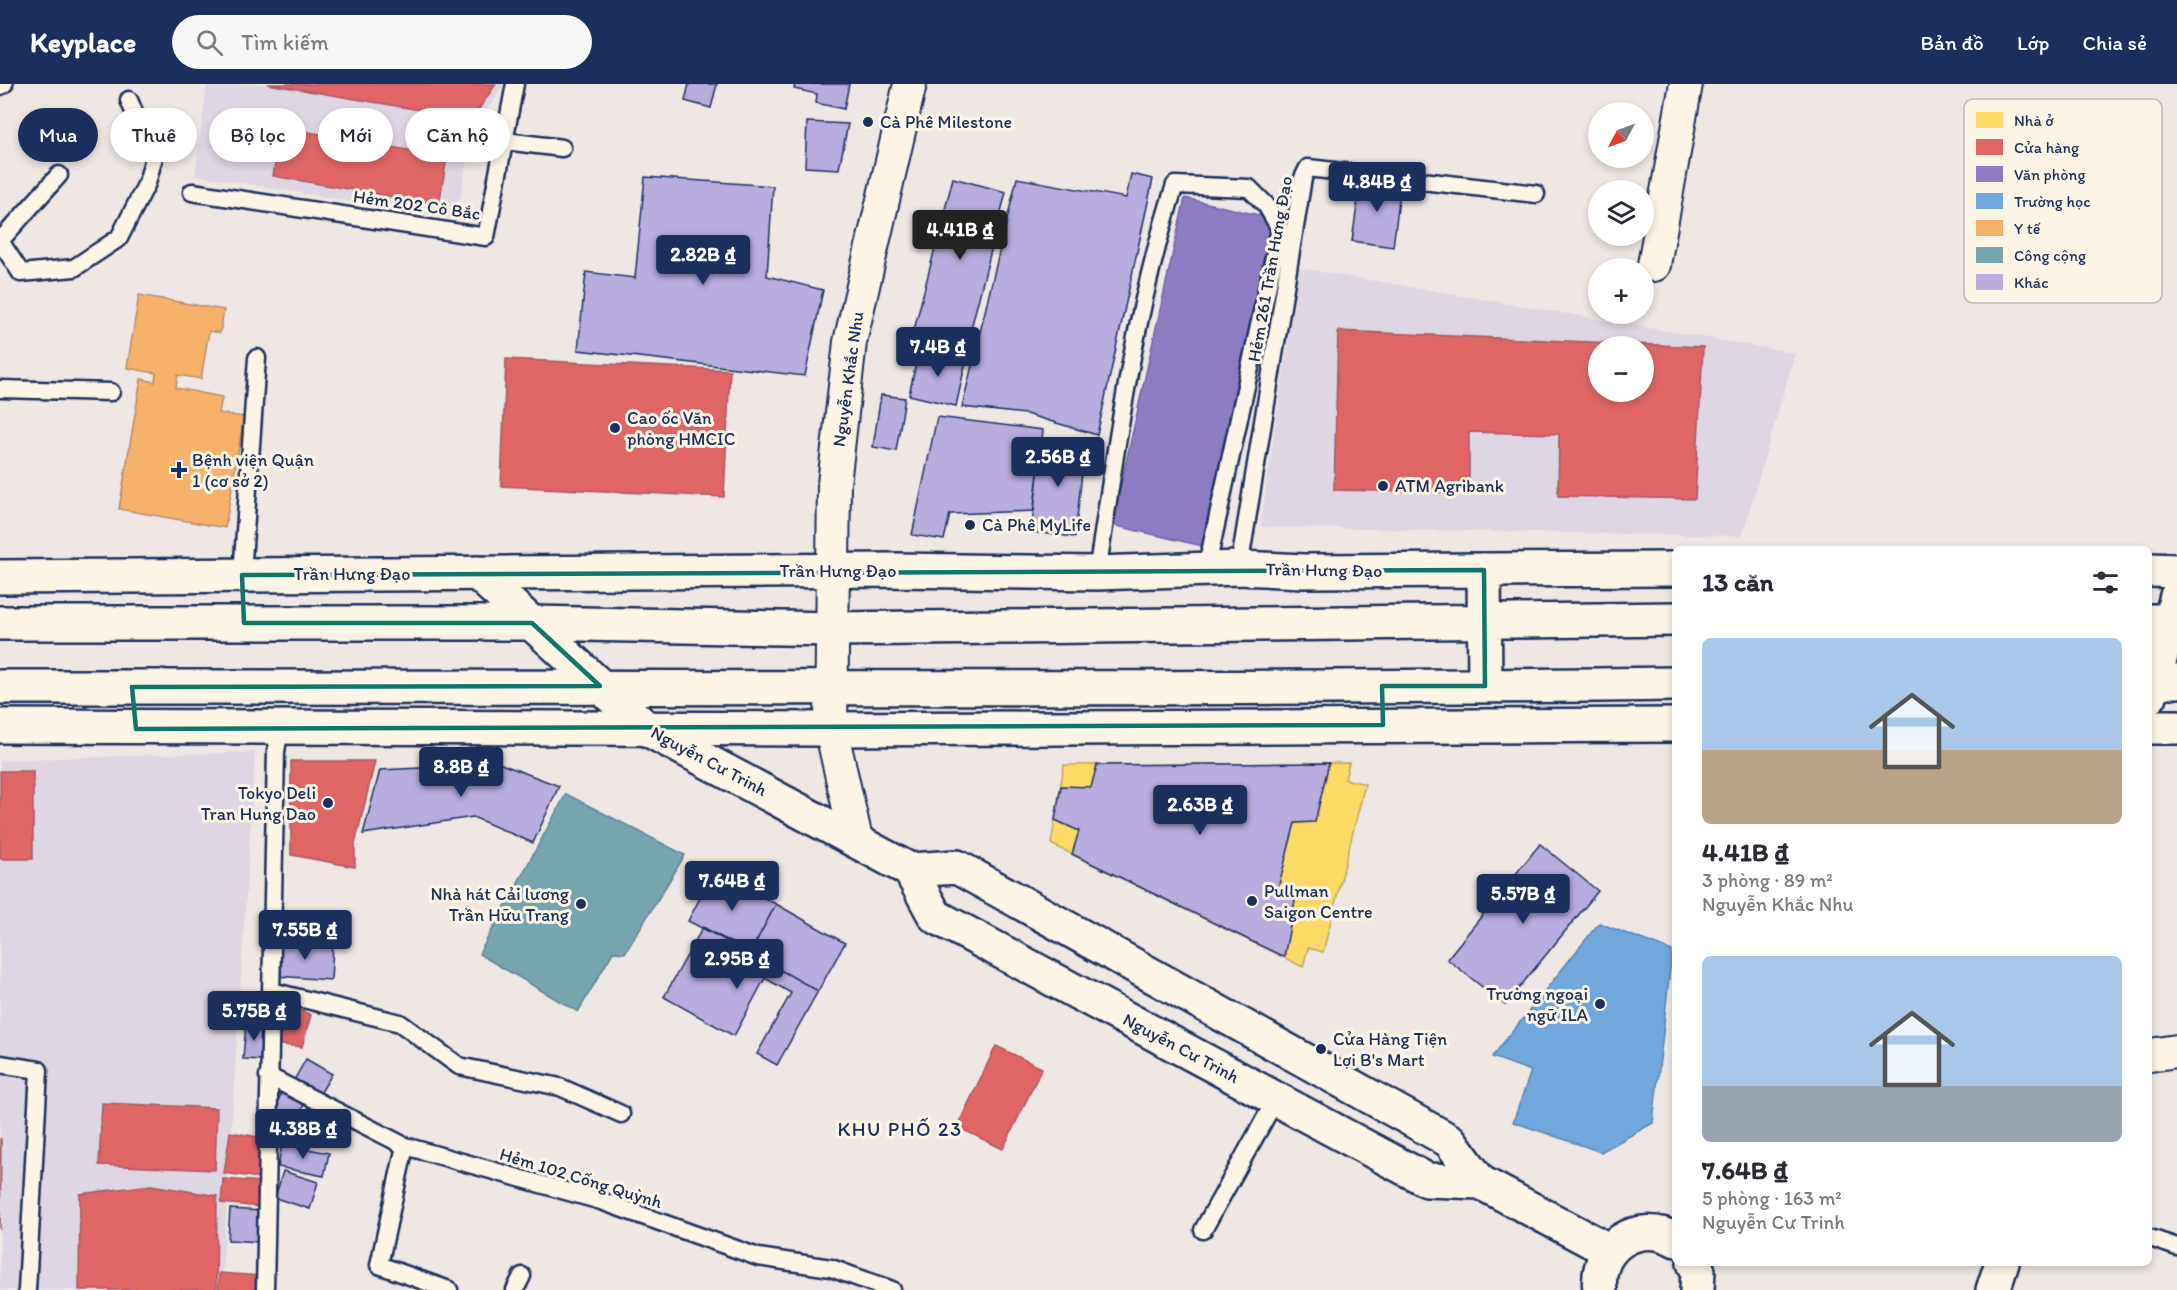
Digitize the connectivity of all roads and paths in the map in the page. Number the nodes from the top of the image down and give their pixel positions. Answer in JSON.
{"nodes":[{"id":1,"x":4,"y":84,"type":"edge"},
{"id":2,"x":515,"y":84,"type":"edge"},
{"id":3,"x":910,"y":84,"type":"edge"},
{"id":4,"x":1686,"y":84,"type":"edge"},
{"id":5,"x":0,"y":86,"type":"edge"},
{"id":6,"x":129,"y":100,"type":"dead end"},
{"id":7,"x":510,"y":112,"type":"edge"},
{"id":8,"x":510,"y":142,"type":"edge"},
{"id":9,"x":562,"y":148,"type":"dead end"},
{"id":10,"x":501,"y":162,"type":"edge"},
{"id":11,"x":59,"y":175,"type":"dead end"},
{"id":12,"x":192,"y":192,"type":"dead end"},
{"id":13,"x":1536,"y":194,"type":"dead end"},
{"id":14,"x":0,"y":241,"type":"edge"},
{"id":15,"x":1654,"y":265,"type":"dead end"},
{"id":16,"x":257,"y":358,"type":"dead end"},
{"id":17,"x":0,"y":389,"type":"edge"},
{"id":18,"x":111,"y":392,"type":"dead end"},
{"id":19,"x":1239,"y":568,"type":"junction"},
{"id":20,"x":1672,"y":569,"type":"edge"},
{"id":21,"x":1484,"y":570,"type":"junction"},
{"id":22,"x":2152,"y":570,"type":"edge"},
{"id":23,"x":834,"y":571,"type":"junction"},
{"id":24,"x":1206,"y":571,"type":"junction"},
{"id":25,"x":2177,"y":571,"type":"edge"},
{"id":26,"x":1304,"y":572,"type":"junction"},
{"id":27,"x":477,"y":573,"type":"junction"},
{"id":28,"x":1097,"y":573,"type":"junction"},
{"id":29,"x":1133,"y":573,"type":"junction"},
{"id":30,"x":242,"y":574,"type":"junction"},
{"id":31,"x":0,"y":577,"type":"edge"},
{"id":32,"x":2168,"y":615,"type":"edge"},
{"id":33,"x":1672,"y":619,"type":"edge"},
{"id":34,"x":1485,"y":620,"type":"junction"},
{"id":35,"x":1307,"y":622,"type":"junction"},
{"id":36,"x":0,"y":623,"type":"edge"},
{"id":37,"x":244,"y":623,"type":"junction"},
{"id":38,"x":532,"y":623,"type":"junction"},
{"id":39,"x":1132,"y":625,"type":"junction"},
{"id":40,"x":833,"y":629,"type":"junction"},
{"id":41,"x":1672,"y":684,"type":"edge"},
{"id":42,"x":2157,"y":685,"type":"edge"},
{"id":43,"x":600,"y":686,"type":"junction"},
{"id":44,"x":1382,"y":686,"type":"junction"},
{"id":45,"x":1485,"y":686,"type":"junction"},
{"id":46,"x":0,"y":687,"type":"edge"},
{"id":47,"x":132,"y":687,"type":"junction"},
{"id":48,"x":279,"y":687,"type":"junction"},
{"id":49,"x":1250,"y":687,"type":"junction"},
{"id":50,"x":832,"y":688,"type":"junction"},
{"id":51,"x":1072,"y":688,"type":"junction"},
{"id":52,"x":1251,"y":725,"type":"junction"},
{"id":53,"x":1383,"y":725,"type":"junction"},
{"id":54,"x":1672,"y":725,"type":"edge"},
{"id":55,"x":0,"y":726,"type":"edge"},
{"id":56,"x":1070,"y":727,"type":"junction"},
{"id":57,"x":2152,"y":727,"type":"edge"},
{"id":58,"x":2177,"y":727,"type":"edge"},
{"id":59,"x":136,"y":729,"type":"junction"},
{"id":60,"x":280,"y":729,"type":"junction"},
{"id":61,"x":647,"y":729,"type":"junction"},
{"id":62,"x":831,"y":729,"type":"junction"},
{"id":63,"x":856,"y":839,"type":"junction"},
{"id":64,"x":910,"y":870,"type":"junction"},
{"id":65,"x":271,"y":992,"type":"junction"},
{"id":66,"x":2177,"y":1051,"type":"edge"},
{"id":67,"x":2152,"y":1055,"type":"edge"},
{"id":68,"x":0,"y":1064,"type":"edge"},
{"id":69,"x":268,"y":1076,"type":"junction"},
{"id":70,"x":1276,"y":1099,"type":"junction"},
{"id":71,"x":621,"y":1114,"type":"dead end"},
{"id":72,"x":405,"y":1146,"type":"junction"},
{"id":73,"x":1480,"y":1182,"type":"junction"},
{"id":74,"x":1203,"y":1230,"type":"dead end"},
{"id":75,"x":1672,"y":1239,"type":"edge"},
{"id":76,"x":2152,"y":1239,"type":"edge"},
{"id":77,"x":2177,"y":1247,"type":"edge"},
{"id":78,"x":1610,"y":1251,"type":"junction"},
{"id":79,"x":2001,"y":1266,"type":"edge"},
{"id":80,"x":419,"y":1285,"type":"edge"},
{"id":81,"x":27,"y":1290,"type":"edge"},
{"id":82,"x":265,"y":1290,"type":"edge"},
{"id":83,"x":449,"y":1290,"type":"edge"},
{"id":84,"x":892,"y":1290,"type":"edge"},
{"id":85,"x":1600,"y":1290,"type":"edge"},
{"id":86,"x":1993,"y":1290,"type":"edge"}],
"edges":[{"from":1,"to":5,"type":"lane"},
{"from":2,"to":7,"type":"lane","name":"Hẻm 202 Cô Bắc"},
{"from":3,"to":23,"type":"street","name":"Nguyễn Khắc Nhu"},
{"from":4,"to":15,"type":"street"},
{"from":6,"to":14,"type":"lane"},
{"from":8,"to":9,"type":"lane"},
{"from":10,"to":12,"type":"lane","name":"Hẻm 202 Cô Bắc"},
{"from":11,"to":14,"type":"lane"},
{"from":13,"to":19,"type":"lane","name":"Hẻm 261 Trần Hưng Đạo"},
{"from":16,"to":30,"type":"lane"},
{"from":17,"to":18,"type":"lane"},
{"from":19,"to":24,"type":"main road","name":"Trần Hưng Đạo"},
{"from":19,"to":26,"type":"main road","name":"Trần Hưng Đạo"},
{"from":20,"to":21,"type":"main road","name":"Trần Hưng Đạo"},
{"from":21,"to":26,"type":"main road","name":"Trần Hưng Đạo"},
{"from":21,"to":34,"type":"main road"},
{"from":22,"to":25,"type":"main road"},
{"from":23,"to":27,"type":"main road","name":"Trần Hưng Đạo"},
{"from":23,"to":28,"type":"main road","name":"Trần Hưng Đạo"},
{"from":23,"to":40,"type":"street","name":"Nguyễn Khắc Nhu"},
{"from":24,"to":28,"type":"lane"},
{"from":24,"to":29,"type":"main road","name":"Trần Hưng Đạo"},
{"from":26,"to":35,"type":"main road"},
{"from":27,"to":30,"type":"main road","name":"Trần Hưng Đạo"},
{"from":27,"to":38,"type":"main road","name":"Nguyễn Cư Trinh"},
{"from":28,"to":29,"type":"main road","name":"Trần Hưng Đạo"},
{"from":29,"to":39,"type":"main road"},
{"from":30,"to":31,"type":"main road","name":"Trần Hưng Đạo"},
{"from":30,"to":37,"type":"main road"},
{"from":32,"to":42,"type":"main road"},
{"from":33,"to":34,"type":"main road"},
{"from":34,"to":35,"type":"main road"},
{"from":34,"to":45,"type":"main road"},
{"from":35,"to":39,"type":"main road"},
{"from":36,"to":37,"type":"main road"},
{"from":37,"to":38,"type":"main road"},
{"from":38,"to":40,"type":"main road"},
{"from":38,"to":43,"type":"main road","name":"Nguyễn Cư Trinh"},
{"from":39,"to":40,"type":"main road"},
{"from":40,"to":50,"type":"street","name":"Nguyễn Khắc Nhu"},
{"from":41,"to":45,"type":"main road"},
{"from":43,"to":48,"type":"main road"},
{"from":43,"to":50,"type":"main road"},
{"from":43,"to":61,"type":"main road","name":"Nguyễn Cư Trinh"},
{"from":44,"to":45,"type":"main road"},
{"from":44,"to":49,"type":"main road"},
{"from":44,"to":53,"type":"main road"},
{"from":46,"to":47,"type":"main road"},
{"from":47,"to":48,"type":"main road"},
{"from":47,"to":59,"type":"main road"},
{"from":48,"to":60,"type":"main road"},
{"from":49,"to":51,"type":"main road"},
{"from":49,"to":52,"type":"main road"},
{"from":50,"to":51,"type":"main road"},
{"from":50,"to":62,"type":"street","name":"Nguyễn Khắc Nhu"},
{"from":51,"to":56,"type":"main road"},
{"from":52,"to":53,"type":"main road"},
{"from":52,"to":56,"type":"main road"},
{"from":53,"to":54,"type":"main road"},
{"from":55,"to":59,"type":"main road"},
{"from":56,"to":62,"type":"main road"},
{"from":57,"to":58,"type":"main road"},
{"from":59,"to":60,"type":"main road"},
{"from":60,"to":61,"type":"main road"},
{"from":60,"to":65,"type":"lane"},
{"from":61,"to":62,"type":"main road"},
{"from":61,"to":63,"type":"main road","name":"Nguyễn Cư Trinh"},
{"from":62,"to":63,"type":"street","name":"Nguyễn Khắc Nhu"},
{"from":63,"to":64,"type":"main road","name":"Nguyễn Cư Trinh"},
{"from":64,"to":70,"type":"main road","name":"Nguyễn Cư Trinh"},
{"from":64,"to":73,"type":"main road","name":"Nguyễn Cư Trinh"},
{"from":65,"to":69,"type":"lane"},
{"from":65,"to":71,"type":"lane"},
{"from":66,"to":67,"type":"street"},
{"from":68,"to":81,"type":"lane"},
{"from":69,"to":72,"type":"lane","name":"Hẻm 102 Cống Quỳnh"},
{"from":69,"to":82,"type":"lane"},
{"from":70,"to":73,"type":"main road","name":"Nguyễn Cư Trinh"},
{"from":70,"to":74,"type":"lane"},
{"from":72,"to":80,"type":"lane"},
{"from":72,"to":84,"type":"lane","name":"Hẻm 102 Cống Quỳnh"},
{"from":73,"to":78,"type":"main road","name":"Nguyễn Cư Trinh"},
{"from":75,"to":78,"type":"main road"},
{"from":76,"to":77,"type":"lane"},
{"from":78,"to":85,"type":"main road"},
{"from":79,"to":86,"type":"main road"},
{"from":80,"to":83,"type":"lane"}]}
